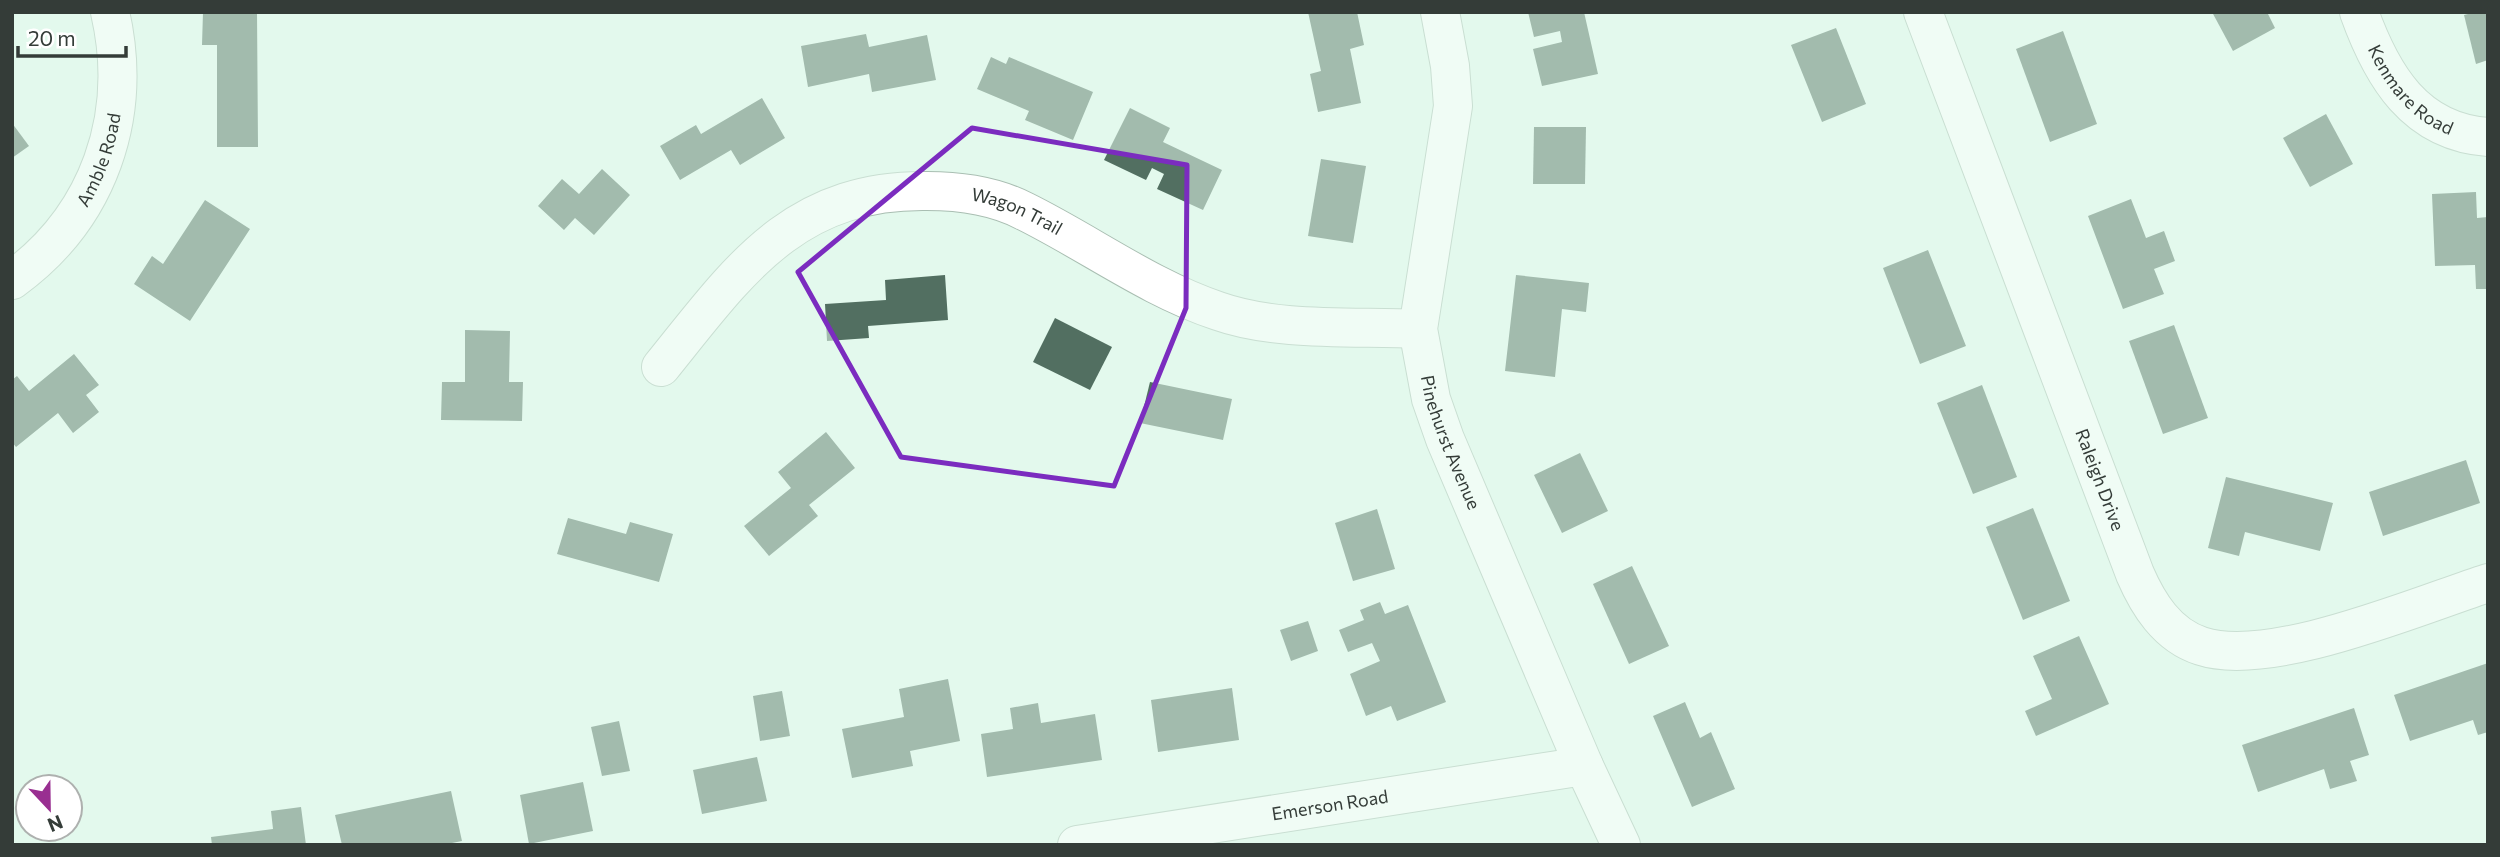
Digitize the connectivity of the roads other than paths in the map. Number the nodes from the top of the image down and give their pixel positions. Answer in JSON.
{"nodes":[{"id":1,"x":110,"y":12,"type":"edge"},
{"id":2,"x":1440,"y":12,"type":"edge"},
{"id":3,"x":1923,"y":12,"type":"edge"},
{"id":4,"x":2358,"y":12,"type":"edge"},
{"id":5,"x":2488,"y":137,"type":"edge"},
{"id":6,"x":12,"y":280,"type":"edge"},
{"id":7,"x":1418,"y":329,"type":"junction"},
{"id":8,"x":661,"y":367,"type":"dead end"},
{"id":9,"x":2488,"y":583,"type":"edge"},
{"id":10,"x":1584,"y":766,"type":"junction"},
{"id":11,"x":1077,"y":845,"type":"edge"},
{"id":12,"x":1621,"y":845,"type":"edge"}],
"edges":[{"from":1,"to":6,"type":"street","name":"Amble Road"},
{"from":2,"to":7,"type":"street","name":"Pinehurst Avenue"},
{"from":3,"to":9,"type":"street","name":"Raleigh Drive"},
{"from":4,"to":5,"type":"street","name":"Kenmare Road"},
{"from":7,"to":8,"type":"street","name":"Wagon Trail"},
{"from":7,"to":10,"type":"street","name":"Pinehurst Avenue"},
{"from":10,"to":11,"type":"street","name":"Emerson Road"},
{"from":10,"to":12,"type":"street","name":"Pinehurst Avenue"}]}
